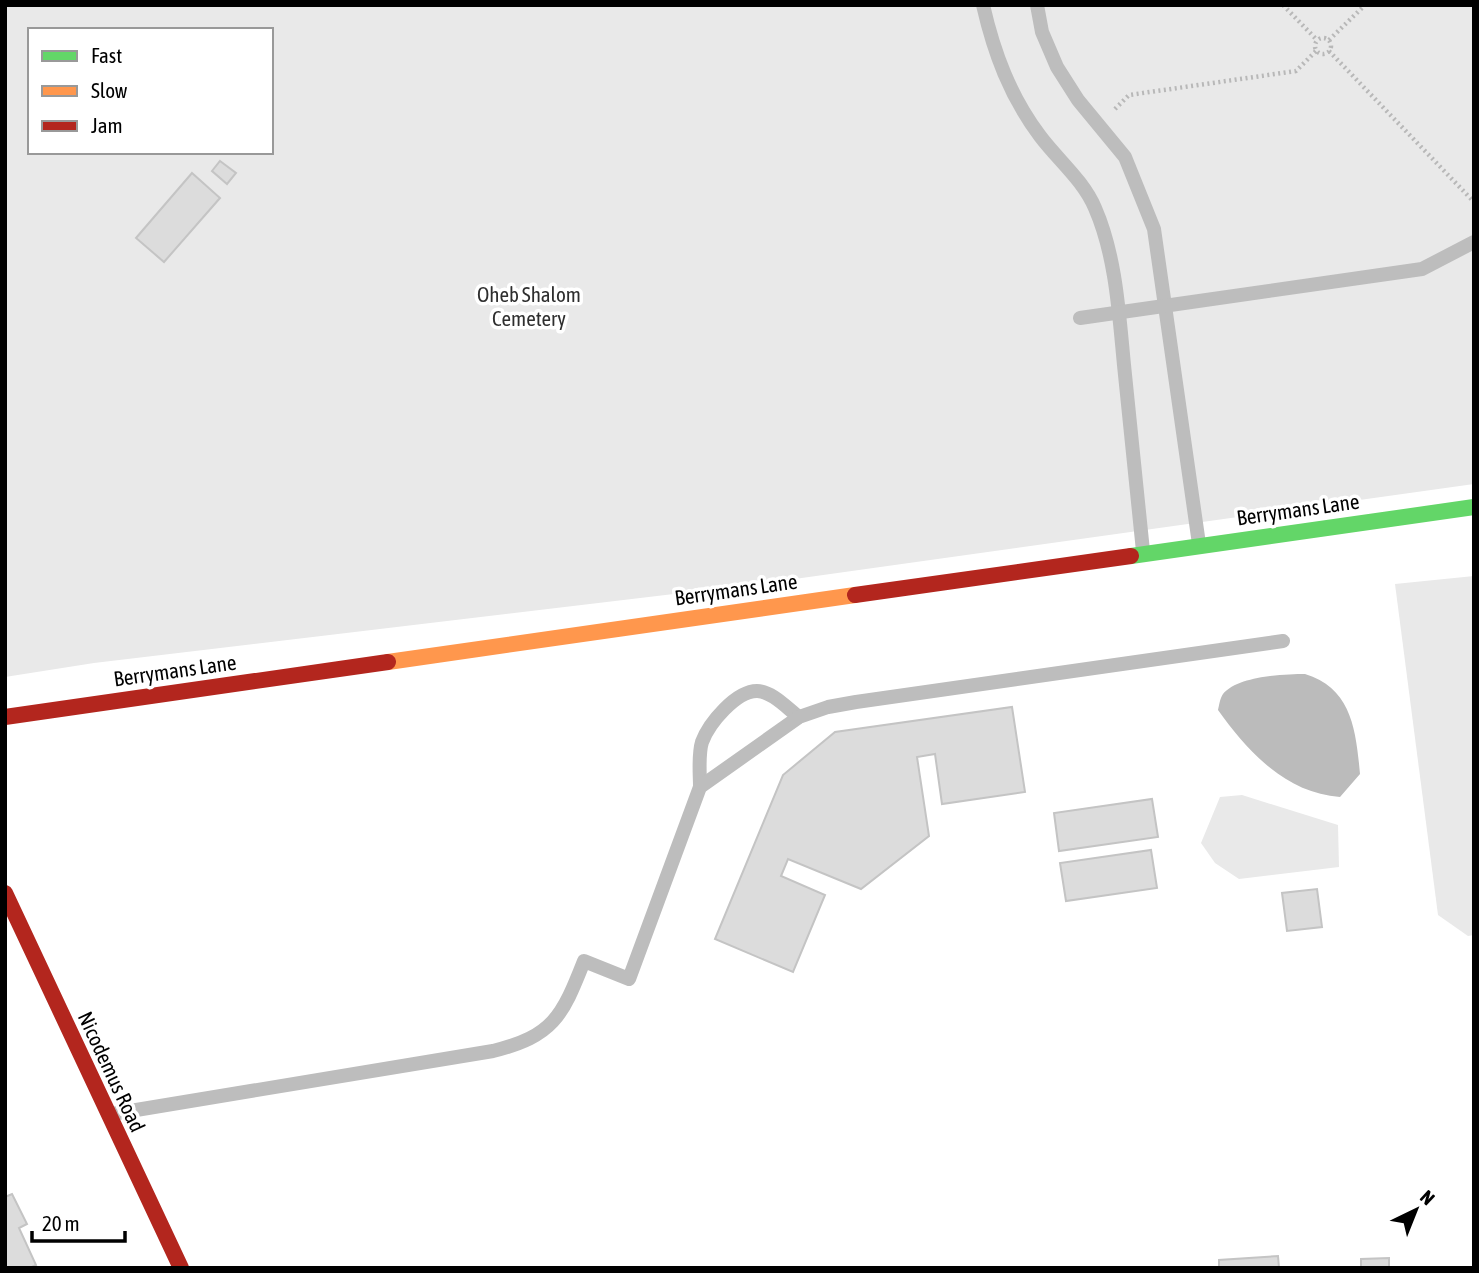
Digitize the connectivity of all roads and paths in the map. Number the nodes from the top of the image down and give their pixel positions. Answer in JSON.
{"nodes":[{"id":1,"x":983,"y":5,"type":"edge"},
{"id":2,"x":1037,"y":5,"type":"edge"},
{"id":3,"x":1283,"y":5,"type":"edge"},
{"id":4,"x":1365,"y":5,"type":"edge"},
{"id":5,"x":1317,"y":40,"type":"junction"},
{"id":6,"x":1329,"y":40,"type":"junction"},
{"id":7,"x":1316,"y":51,"type":"junction"},
{"id":8,"x":1329,"y":51,"type":"junction"},
{"id":9,"x":1099,"y":124,"type":"junction"},
{"id":10,"x":1474,"y":202,"type":"edge"},
{"id":11,"x":1474,"y":242,"type":"edge"},
{"id":12,"x":1166,"y":306,"type":"junction"},
{"id":13,"x":1119,"y":313,"type":"junction"},
{"id":14,"x":1080,"y":318,"type":"dead end"},
{"id":15,"x":1474,"y":507,"type":"edge"},
{"id":16,"x":1199,"y":544,"type":"junction"},
{"id":17,"x":1143,"y":553,"type":"junction"},
{"id":18,"x":1283,"y":641,"type":"dead end"},
{"id":19,"x":5,"y":717,"type":"edge"},
{"id":20,"x":799,"y":717,"type":"junction"},
{"id":21,"x":700,"y":786,"type":"junction"},
{"id":22,"x":5,"y":893,"type":"edge"},
{"id":23,"x":107,"y":1115,"type":"junction"},
{"id":24,"x":181,"y":1268,"type":"edge"}],
"edges":[{"from":1,"to":13,"type":"lane"},
{"from":2,"to":9,"type":"lane"},
{"from":3,"to":5,"type":"path"},
{"from":4,"to":6,"type":"path"},
{"from":5,"to":6,"type":"path"},
{"from":5,"to":7,"type":"path"},
{"from":6,"to":8,"type":"path"},
{"from":7,"to":8,"type":"path"},
{"from":7,"to":9,"type":"path"},
{"from":8,"to":10,"type":"path"},
{"from":9,"to":12,"type":"lane"},
{"from":11,"to":12,"type":"lane"},
{"from":12,"to":13,"type":"lane"},
{"from":12,"to":16,"type":"lane"},
{"from":13,"to":14,"type":"lane"},
{"from":13,"to":17,"type":"lane"},
{"from":15,"to":16,"type":"street","name":"Berrymans Lane"},
{"from":16,"to":17,"type":"street","name":"Berrymans Lane"},
{"from":17,"to":19,"type":"street","name":"Berrymans Lane"},
{"from":18,"to":20,"type":"lane"},
{"from":20,"to":21,"type":"lane"},
{"from":20,"to":21,"type":"lane"},
{"from":21,"to":23,"type":"lane"},
{"from":22,"to":23,"type":"street","name":"Nicodemus Road"},
{"from":23,"to":24,"type":"street","name":"Nicodemus Road"}]}
